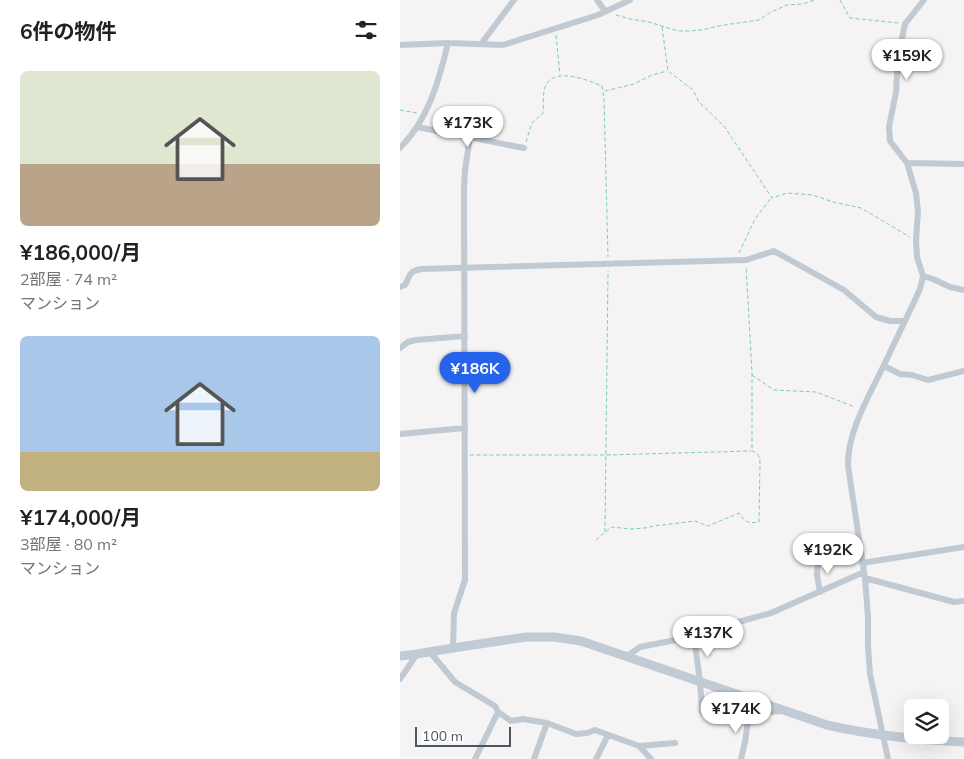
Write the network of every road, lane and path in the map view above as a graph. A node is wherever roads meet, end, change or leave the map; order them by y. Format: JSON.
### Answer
{"nodes":[{"id":1,"x":514,"y":0,"type":"edge"},
{"id":2,"x":598,"y":0,"type":"edge"},
{"id":3,"x":630,"y":0,"type":"edge"},
{"id":4,"x":815,"y":0,"type":"edge"},
{"id":5,"x":840,"y":0,"type":"edge"},
{"id":6,"x":924,"y":0,"type":"edge"},
{"id":7,"x":605,"y":11,"type":"junction"},
{"id":8,"x":905,"y":24,"type":"junction"},
{"id":9,"x":662,"y":27,"type":"junction"},
{"id":10,"x":555,"y":28,"type":"junction"},
{"id":11,"x":448,"y":43,"type":"junction"},
{"id":12,"x":481,"y":44,"type":"junction"},
{"id":13,"x":400,"y":45,"type":"edge"},
{"id":14,"x":668,"y":71,"type":"junction"},
{"id":15,"x":560,"y":76,"type":"dead end"},
{"id":16,"x":603,"y":92,"type":"dead end"},
{"id":17,"x":400,"y":110,"type":"edge"},
{"id":18,"x":425,"y":114,"type":"junction"},
{"id":19,"x":417,"y":127,"type":"junction"},
{"id":20,"x":470,"y":137,"type":"junction"},
{"id":21,"x":400,"y":148,"type":"edge"},
{"id":22,"x":524,"y":148,"type":"dead end"},
{"id":23,"x":907,"y":163,"type":"junction"},
{"id":24,"x":964,"y":164,"type":"edge"},
{"id":25,"x":772,"y":198,"type":"junction"},
{"id":26,"x":916,"y":240,"type":"junction"},
{"id":27,"x":735,"y":260,"type":"junction"},
{"id":28,"x":746,"y":260,"type":"junction"},
{"id":29,"x":464,"y":268,"type":"junction"},
{"id":30,"x":923,"y":276,"type":"junction"},
{"id":31,"x":400,"y":287,"type":"edge"},
{"id":32,"x":964,"y":290,"type":"edge"},
{"id":33,"x":905,"y":321,"type":"junction"},
{"id":34,"x":465,"y":336,"type":"junction"},
{"id":35,"x":400,"y":348,"type":"edge"},
{"id":36,"x":884,"y":366,"type":"junction"},
{"id":37,"x":964,"y":371,"type":"edge"},
{"id":38,"x":752,"y":375,"type":"junction"},
{"id":39,"x":863,"y":410,"type":"junction"},
{"id":40,"x":465,"y":428,"type":"junction"},
{"id":41,"x":400,"y":434,"type":"edge"},
{"id":42,"x":752,"y":451,"type":"junction"},
{"id":43,"x":465,"y":455,"type":"junction"},
{"id":44,"x":596,"y":540,"type":"dead end"},
{"id":45,"x":964,"y":547,"type":"edge"},
{"id":46,"x":818,"y":559,"type":"dead end"},
{"id":47,"x":862,"y":563,"type":"junction"},
{"id":48,"x":865,"y":575,"type":"junction"},
{"id":49,"x":820,"y":592,"type":"junction"},
{"id":50,"x":964,"y":601,"type":"edge"},
{"id":51,"x":694,"y":636,"type":"junction"},
{"id":52,"x":453,"y":648,"type":"junction"},
{"id":53,"x":430,"y":652,"type":"junction"},
{"id":54,"x":417,"y":654,"type":"junction"},
{"id":55,"x":400,"y":656,"type":"edge"},
{"id":56,"x":626,"y":657,"type":"junction"},
{"id":57,"x":400,"y":680,"type":"edge"},
{"id":58,"x":700,"y":682,"type":"junction"},
{"id":59,"x":783,"y":711,"type":"junction"},
{"id":60,"x":498,"y":712,"type":"junction"},
{"id":61,"x":749,"y":714,"type":"junction"},
{"id":62,"x":547,"y":723,"type":"junction"},
{"id":63,"x":883,"y":734,"type":"junction"},
{"id":64,"x":608,"y":735,"type":"junction"},
{"id":65,"x":964,"y":742,"type":"edge"},
{"id":66,"x":675,"y":743,"type":"dead end"},
{"id":67,"x":639,"y":746,"type":"junction"},
{"id":68,"x":475,"y":759,"type":"edge"},
{"id":69,"x":534,"y":759,"type":"edge"},
{"id":70,"x":596,"y":759,"type":"edge"},
{"id":71,"x":651,"y":759,"type":"edge"},
{"id":72,"x":741,"y":759,"type":"edge"},
{"id":73,"x":888,"y":759,"type":"edge"}],
"edges":[{"from":1,"to":12,"type":"street"},
{"from":2,"to":7,"type":"street"},
{"from":3,"to":7,"type":"street"},
{"from":4,"to":9,"type":"path"},
{"from":5,"to":8,"type":"path"},
{"from":6,"to":8,"type":"street"},
{"from":7,"to":9,"type":"path"},
{"from":7,"to":10,"type":"street"},
{"from":8,"to":23,"type":"street"},
{"from":9,"to":14,"type":"path"},
{"from":10,"to":12,"type":"street"},
{"from":10,"to":15,"type":"path"},
{"from":11,"to":12,"type":"street"},
{"from":11,"to":13,"type":"street"},
{"from":11,"to":18,"type":"street"},
{"from":14,"to":16,"type":"path"},
{"from":14,"to":25,"type":"path"},
{"from":17,"to":18,"type":"path"},
{"from":18,"to":19,"type":"street"},
{"from":19,"to":20,"type":"street"},
{"from":19,"to":21,"type":"street"},
{"from":20,"to":22,"type":"street"},
{"from":20,"to":29,"type":"street"},
{"from":23,"to":24,"type":"street"},
{"from":23,"to":26,"type":"street"},
{"from":25,"to":26,"type":"path"},
{"from":25,"to":27,"type":"path"},
{"from":26,"to":30,"type":"street"},
{"from":27,"to":28,"type":"street"},
{"from":27,"to":29,"type":"street"},
{"from":28,"to":33,"type":"street"},
{"from":28,"to":38,"type":"path"},
{"from":29,"to":31,"type":"street"},
{"from":29,"to":34,"type":"street"},
{"from":30,"to":32,"type":"street"},
{"from":30,"to":33,"type":"street"},
{"from":33,"to":36,"type":"street"},
{"from":34,"to":35,"type":"street"},
{"from":34,"to":40,"type":"street"},
{"from":36,"to":37,"type":"street"},
{"from":36,"to":39,"type":"street"},
{"from":38,"to":39,"type":"path"},
{"from":38,"to":42,"type":"path"},
{"from":39,"to":47,"type":"street"},
{"from":40,"to":41,"type":"street"},
{"from":40,"to":43,"type":"street"},
{"from":42,"to":43,"type":"path"},
{"from":42,"to":44,"type":"path"},
{"from":43,"to":52,"type":"street"},
{"from":45,"to":47,"type":"street"},
{"from":46,"to":49,"type":"street"},
{"from":47,"to":48,"type":"street"},
{"from":48,"to":49,"type":"street"},
{"from":48,"to":50,"type":"street"},
{"from":48,"to":63,"type":"street"},
{"from":49,"to":51,"type":"street"},
{"from":51,"to":56,"type":"street"},
{"from":51,"to":58,"type":"street"},
{"from":52,"to":53,"type":"street"},
{"from":52,"to":56,"type":"street"},
{"from":53,"to":54,"type":"street"},
{"from":53,"to":60,"type":"street"},
{"from":54,"to":55,"type":"street"},
{"from":54,"to":57,"type":"street"},
{"from":56,"to":58,"type":"street"},
{"from":58,"to":59,"type":"street"},
{"from":58,"to":61,"type":"street"},
{"from":59,"to":61,"type":"street"},
{"from":59,"to":63,"type":"street"},
{"from":60,"to":62,"type":"street"},
{"from":60,"to":68,"type":"street"},
{"from":61,"to":72,"type":"street"},
{"from":62,"to":64,"type":"street"},
{"from":62,"to":69,"type":"street"},
{"from":63,"to":65,"type":"street"},
{"from":63,"to":73,"type":"street"},
{"from":64,"to":67,"type":"street"},
{"from":64,"to":70,"type":"street"},
{"from":66,"to":67,"type":"street"},
{"from":67,"to":71,"type":"street"}]}
